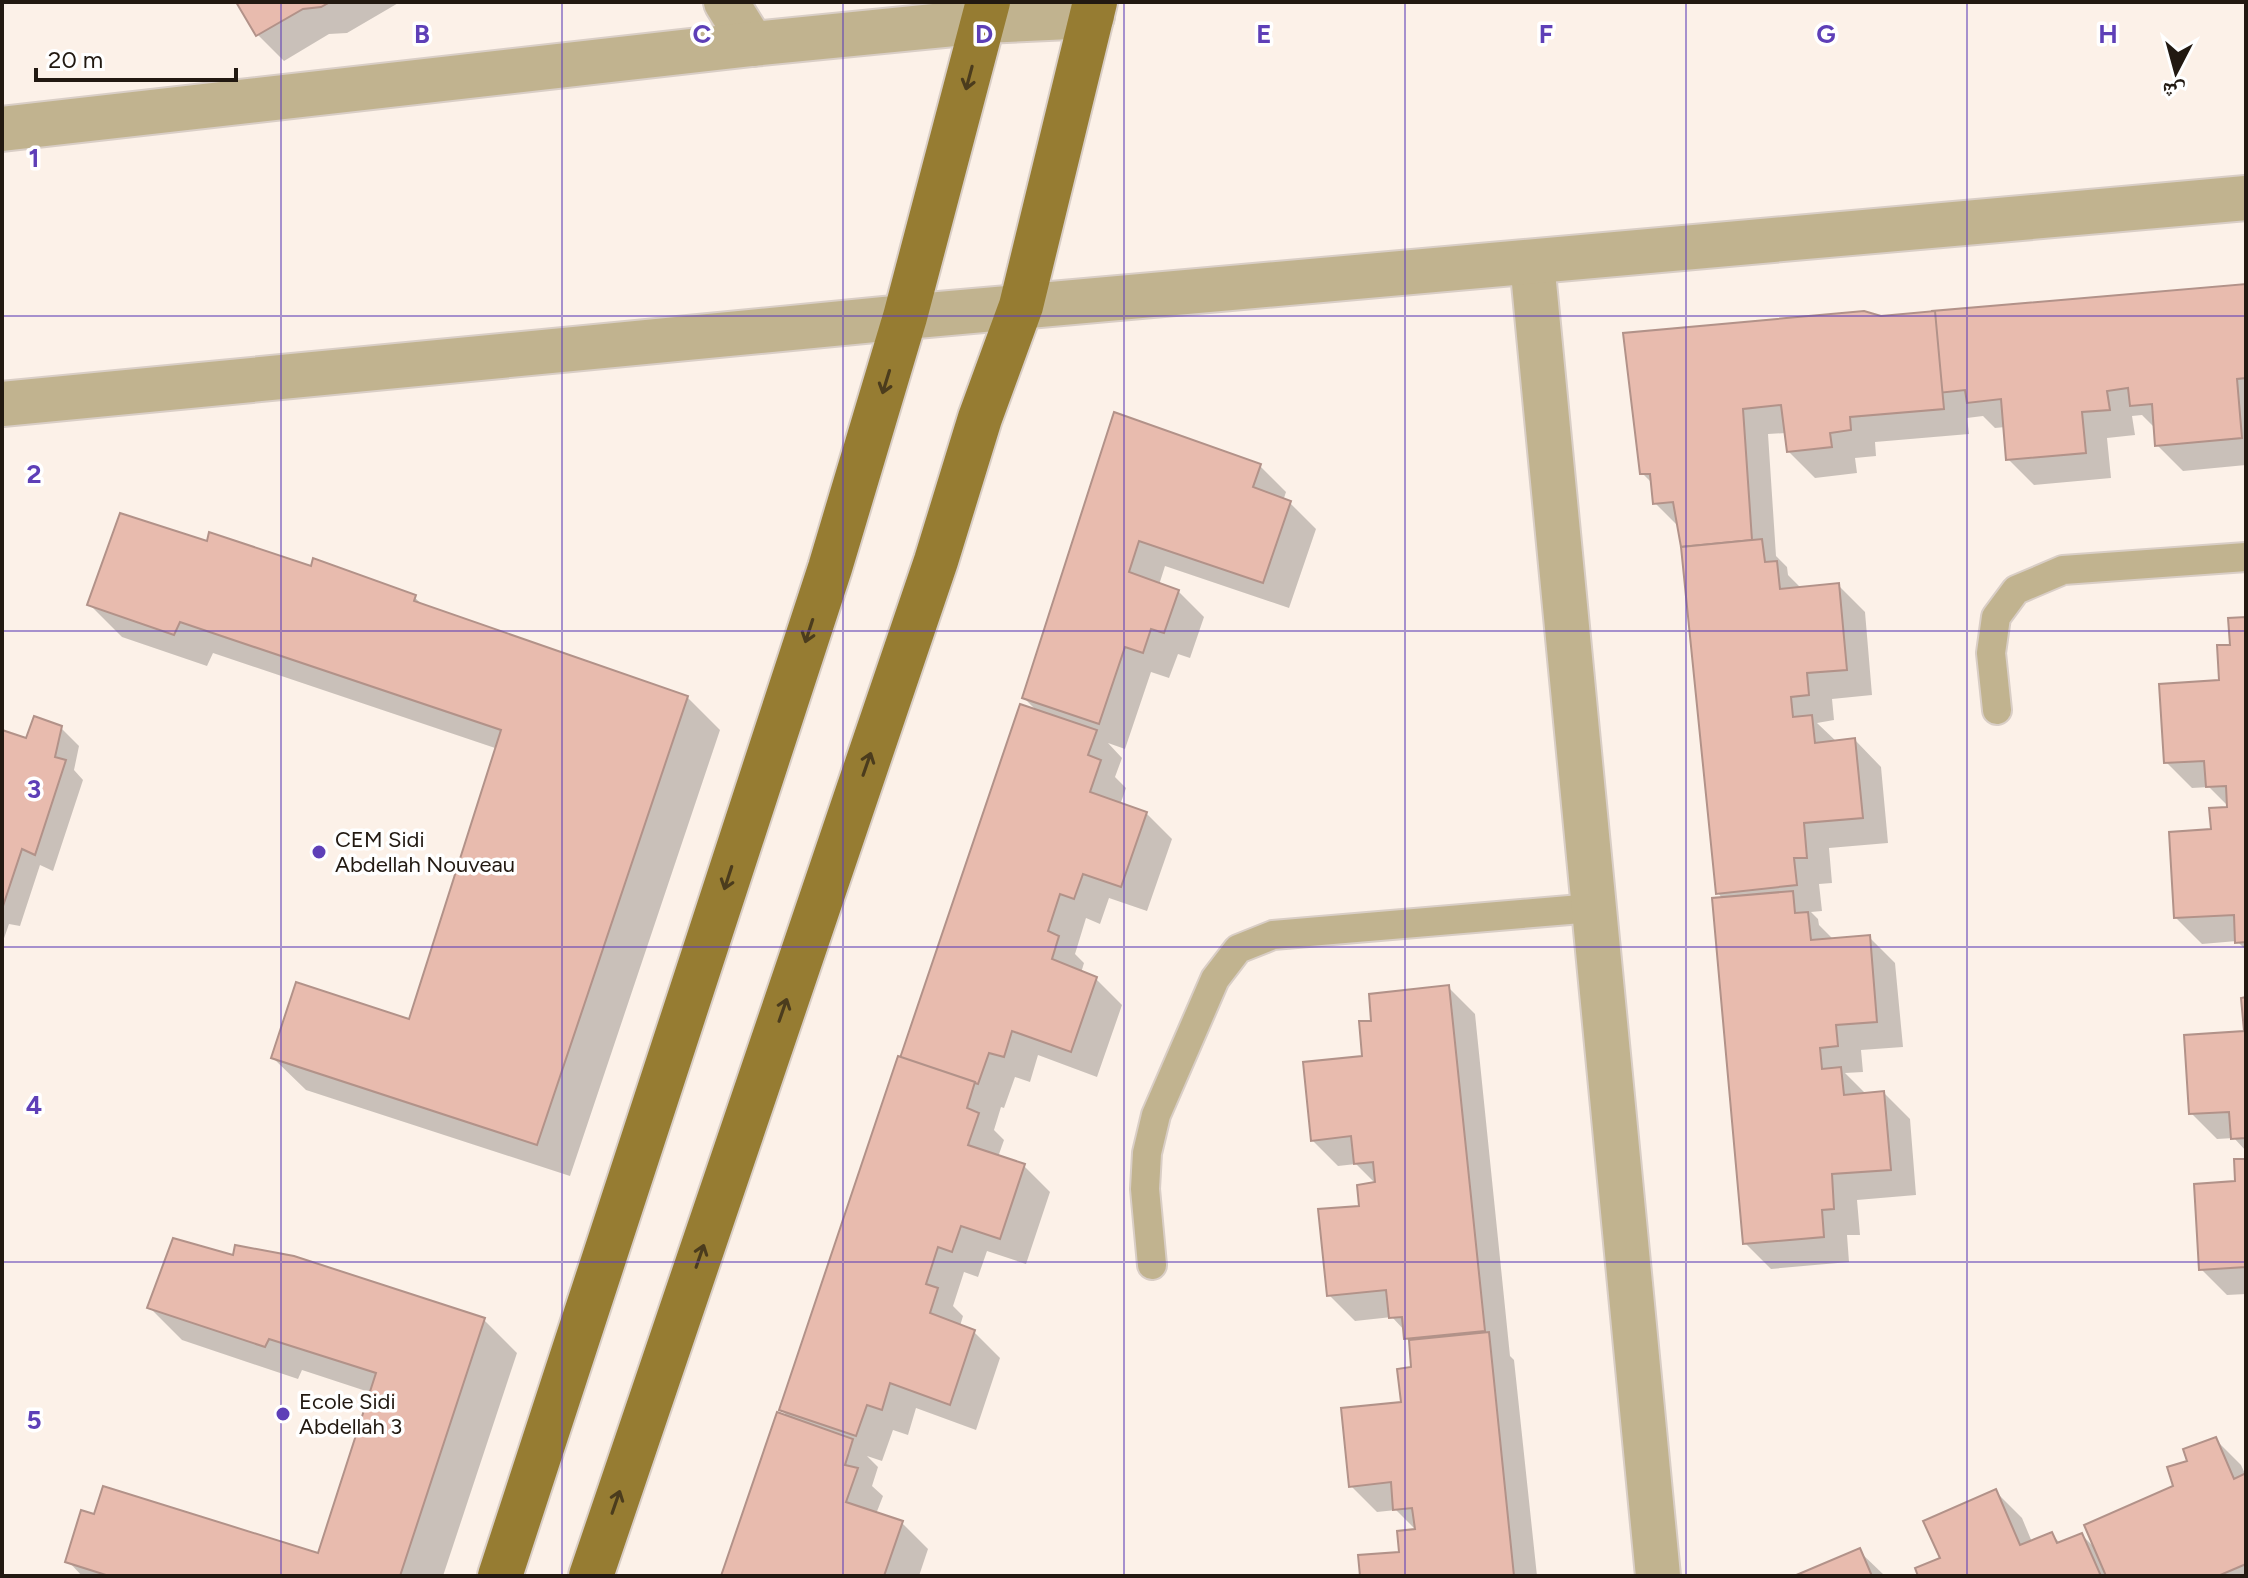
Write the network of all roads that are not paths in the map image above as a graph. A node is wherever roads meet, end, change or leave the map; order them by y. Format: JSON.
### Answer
{"nodes":[{"id":1,"x":726,"y":2,"type":"edge"},
{"id":2,"x":1094,"y":9,"type":"edge"},
{"id":3,"x":986,"y":11,"type":"edge"},
{"id":4,"x":752,"y":44,"type":"junction"},
{"id":5,"x":2,"y":129,"type":"edge"},
{"id":6,"x":2246,"y":198,"type":"edge"},
{"id":7,"x":1532,"y":262,"type":"junction"},
{"id":8,"x":1021,"y":306,"type":"junction"},
{"id":9,"x":905,"y":317,"type":"junction"},
{"id":10,"x":2,"y":404,"type":"edge"},
{"id":11,"x":2246,"y":557,"type":"edge"},
{"id":12,"x":1997,"y":710,"type":"dead end"},
{"id":13,"x":1593,"y":908,"type":"junction"},
{"id":14,"x":1152,"y":1265,"type":"dead end"},
{"id":15,"x":500,"y":1576,"type":"edge"},
{"id":16,"x":591,"y":1576,"type":"edge"},
{"id":17,"x":1658,"y":1576,"type":"edge"}],
"edges":[{"from":1,"to":4,"type":"street"},
{"from":2,"to":3,"type":"street"},
{"from":2,"to":8,"type":"main road"},
{"from":3,"to":4,"type":"street"},
{"from":3,"to":9,"type":"main road","one_way":true},
{"from":4,"to":5,"type":"street"},
{"from":6,"to":7,"type":"street"},
{"from":7,"to":8,"type":"street"},
{"from":7,"to":13,"type":"street"},
{"from":8,"to":9,"type":"street"},
{"from":16,"to":8,"type":"main road","one_way":true},
{"from":9,"to":10,"type":"street"},
{"from":9,"to":15,"type":"main road","one_way":true},
{"from":11,"to":12,"type":"lane"},
{"from":13,"to":14,"type":"lane"},
{"from":13,"to":17,"type":"street"}]}
